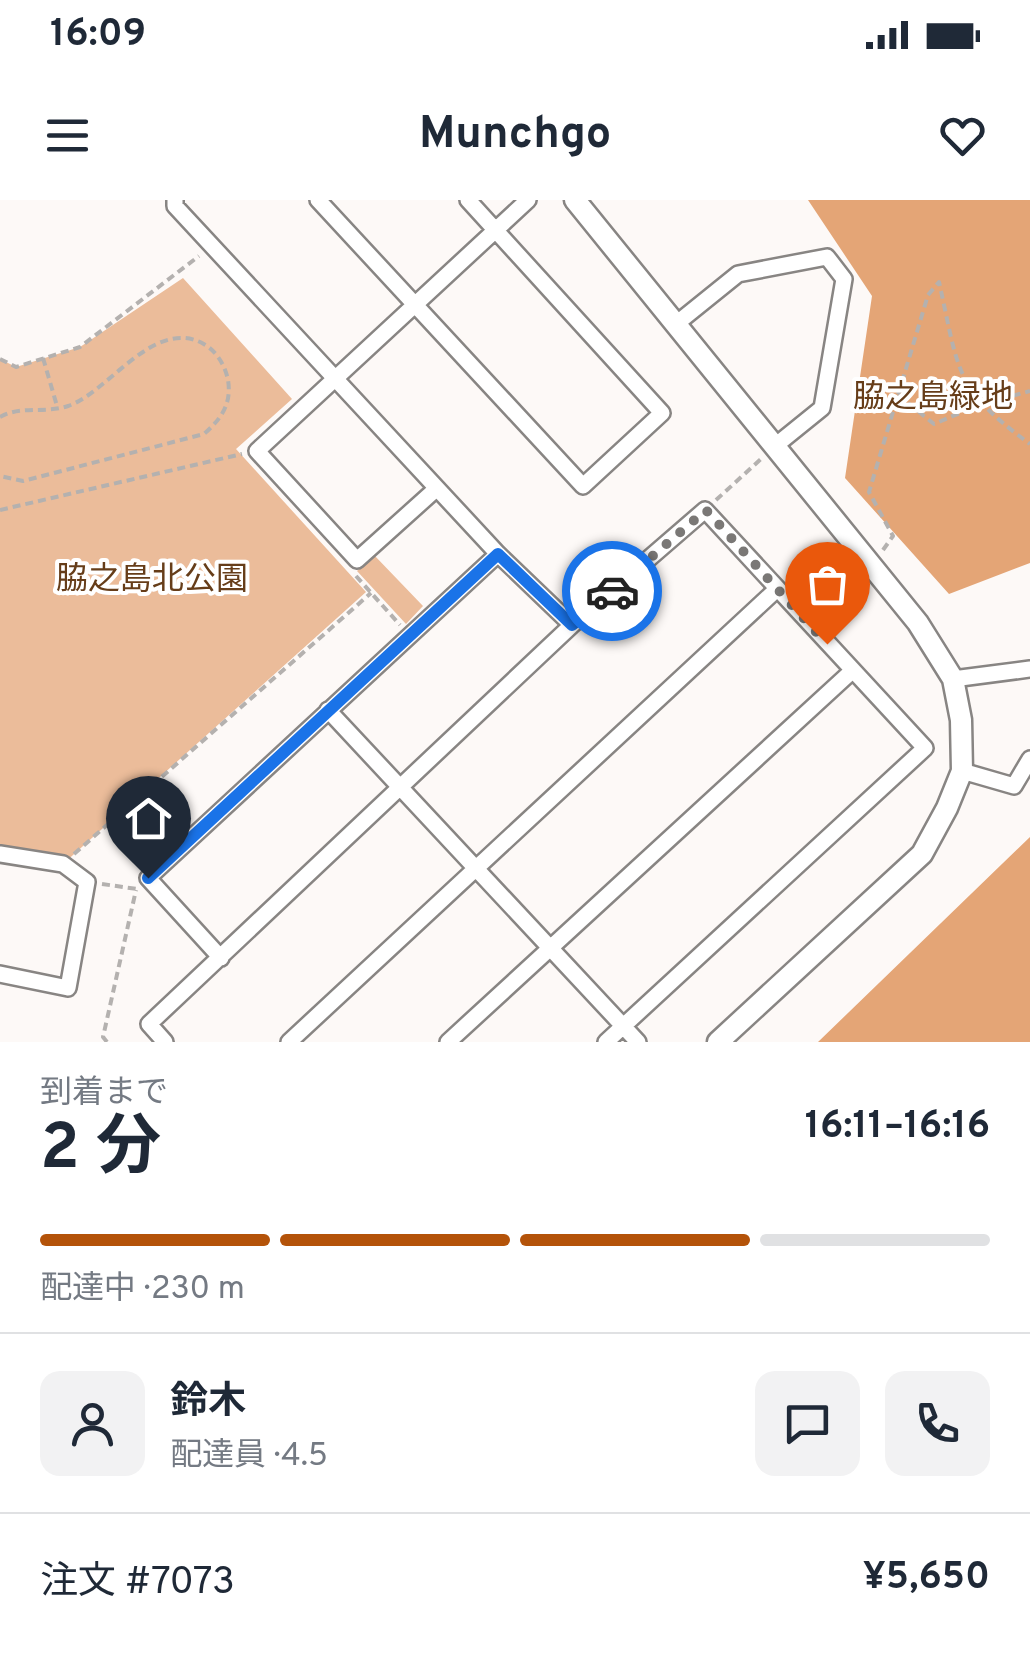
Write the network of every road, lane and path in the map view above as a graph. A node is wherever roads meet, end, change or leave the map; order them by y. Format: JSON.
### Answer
{"nodes":[{"id":1,"x":176,"y":200,"type":"edge"},
{"id":2,"x":318,"y":200,"type":"edge"},
{"id":3,"x":468,"y":200,"type":"edge"},
{"id":4,"x":528,"y":200,"type":"edge"},
{"id":5,"x":575,"y":200,"type":"edge"},
{"id":6,"x":496,"y":230,"type":"junction"},
{"id":7,"x":212,"y":246,"type":"junction"},
{"id":8,"x":414,"y":304,"type":"junction"},
{"id":9,"x":676,"y":324,"type":"junction"},
{"id":10,"x":42,"y":358,"type":"junction"},
{"id":11,"x":0,"y":359,"type":"edge"},
{"id":12,"x":336,"y":377,"type":"junction"},
{"id":13,"x":1030,"y":392,"type":"edge"},
{"id":14,"x":898,"y":395,"type":"junction"},
{"id":15,"x":980,"y":404,"type":"junction"},
{"id":16,"x":0,"y":406,"type":"edge"},
{"id":17,"x":58,"y":408,"type":"junction"},
{"id":18,"x":3,"y":415,"type":"edge"},
{"id":19,"x":1030,"y":444,"type":"edge"},
{"id":20,"x":775,"y":446,"type":"junction"},
{"id":21,"x":257,"y":451,"type":"junction"},
{"id":22,"x":2,"y":479,"type":"edge"},
{"id":23,"x":436,"y":489,"type":"junction"},
{"id":24,"x":0,"y":510,"type":"edge"},
{"id":25,"x":706,"y":510,"type":"junction"},
{"id":26,"x":498,"y":554,"type":"junction"},
{"id":27,"x":357,"y":560,"type":"junction"},
{"id":28,"x":870,"y":565,"type":"junction"},
{"id":29,"x":777,"y":589,"type":"junction"},
{"id":30,"x":371,"y":594,"type":"junction"},
{"id":31,"x":572,"y":625,"type":"junction"},
{"id":32,"x":410,"y":636,"type":"junction"},
{"id":33,"x":1030,"y":669,"type":"edge"},
{"id":34,"x":852,"y":671,"type":"junction"},
{"id":35,"x":953,"y":679,"type":"junction"},
{"id":36,"x":328,"y":710,"type":"junction"},
{"id":37,"x":1030,"y":759,"type":"edge"},
{"id":38,"x":962,"y":770,"type":"junction"},
{"id":39,"x":402,"y":789,"type":"junction"},
{"id":40,"x":0,"y":854,"type":"edge"},
{"id":41,"x":63,"y":864,"type":"junction"},
{"id":42,"x":476,"y":870,"type":"junction"},
{"id":43,"x":88,"y":882,"type":"junction"},
{"id":44,"x":142,"y":884,"type":"junction"},
{"id":45,"x":550,"y":945,"type":"junction"},
{"id":46,"x":221,"y":958,"type":"junction"},
{"id":47,"x":0,"y":974,"type":"edge"},
{"id":48,"x":622,"y":1026,"type":"junction"},
{"id":49,"x":108,"y":1042,"type":"edge"},
{"id":50,"x":166,"y":1042,"type":"edge"},
{"id":51,"x":289,"y":1042,"type":"edge"},
{"id":52,"x":448,"y":1042,"type":"edge"},
{"id":53,"x":606,"y":1042,"type":"edge"},
{"id":54,"x":638,"y":1042,"type":"edge"},
{"id":55,"x":718,"y":1042,"type":"edge"}],
"edges":[{"from":1,"to":7,"type":"street"},
{"from":2,"to":8,"type":"street"},
{"from":3,"to":6,"type":"street"},
{"from":4,"to":6,"type":"street"},
{"from":5,"to":9,"type":"street"},
{"from":6,"to":8,"type":"street"},
{"from":6,"to":8,"type":"street"},
{"from":7,"to":10,"type":"path"},
{"from":7,"to":12,"type":"street"},
{"from":8,"to":12,"type":"street"},
{"from":9,"to":20,"type":"street"},
{"from":9,"to":20,"type":"street"},
{"from":10,"to":11,"type":"path"},
{"from":10,"to":17,"type":"path"},
{"from":12,"to":21,"type":"street"},
{"from":12,"to":23,"type":"street"},
{"from":13,"to":15,"type":"path"},
{"from":14,"to":15,"type":"path"},
{"from":14,"to":15,"type":"path"},
{"from":14,"to":28,"type":"path"},
{"from":15,"to":19,"type":"path"},
{"from":16,"to":18,"type":"path"},
{"from":17,"to":18,"type":"path"},
{"from":17,"to":22,"type":"path"},
{"from":20,"to":25,"type":"path"},
{"from":20,"to":28,"type":"street"},
{"from":21,"to":24,"type":"path"},
{"from":21,"to":27,"type":"street"},
{"from":23,"to":26,"type":"street"},
{"from":23,"to":27,"type":"street"},
{"from":25,"to":29,"type":"street"},
{"from":25,"to":31,"type":"street"},
{"from":26,"to":31,"type":"street"},
{"from":26,"to":32,"type":"street"},
{"from":27,"to":30,"type":"path"},
{"from":28,"to":35,"type":"street"},
{"from":29,"to":34,"type":"street"},
{"from":29,"to":42,"type":"street"},
{"from":30,"to":32,"type":"path"},
{"from":30,"to":41,"type":"path"},
{"from":31,"to":39,"type":"street"},
{"from":32,"to":36,"type":"street"},
{"from":33,"to":35,"type":"street"},
{"from":34,"to":45,"type":"street"},
{"from":34,"to":48,"type":"street"},
{"from":35,"to":38,"type":"street"},
{"from":36,"to":39,"type":"street"},
{"from":36,"to":44,"type":"street"},
{"from":37,"to":38,"type":"street"},
{"from":38,"to":55,"type":"street"},
{"from":39,"to":42,"type":"street"},
{"from":39,"to":46,"type":"street"},
{"from":40,"to":41,"type":"street"},
{"from":41,"to":43,"type":"street"},
{"from":42,"to":45,"type":"street"},
{"from":42,"to":51,"type":"street"},
{"from":43,"to":44,"type":"path"},
{"from":43,"to":47,"type":"street"},
{"from":44,"to":46,"type":"street"},
{"from":44,"to":49,"type":"path"},
{"from":45,"to":48,"type":"street"},
{"from":45,"to":52,"type":"street"},
{"from":46,"to":50,"type":"street"},
{"from":48,"to":53,"type":"street"},
{"from":48,"to":54,"type":"street"}]}
